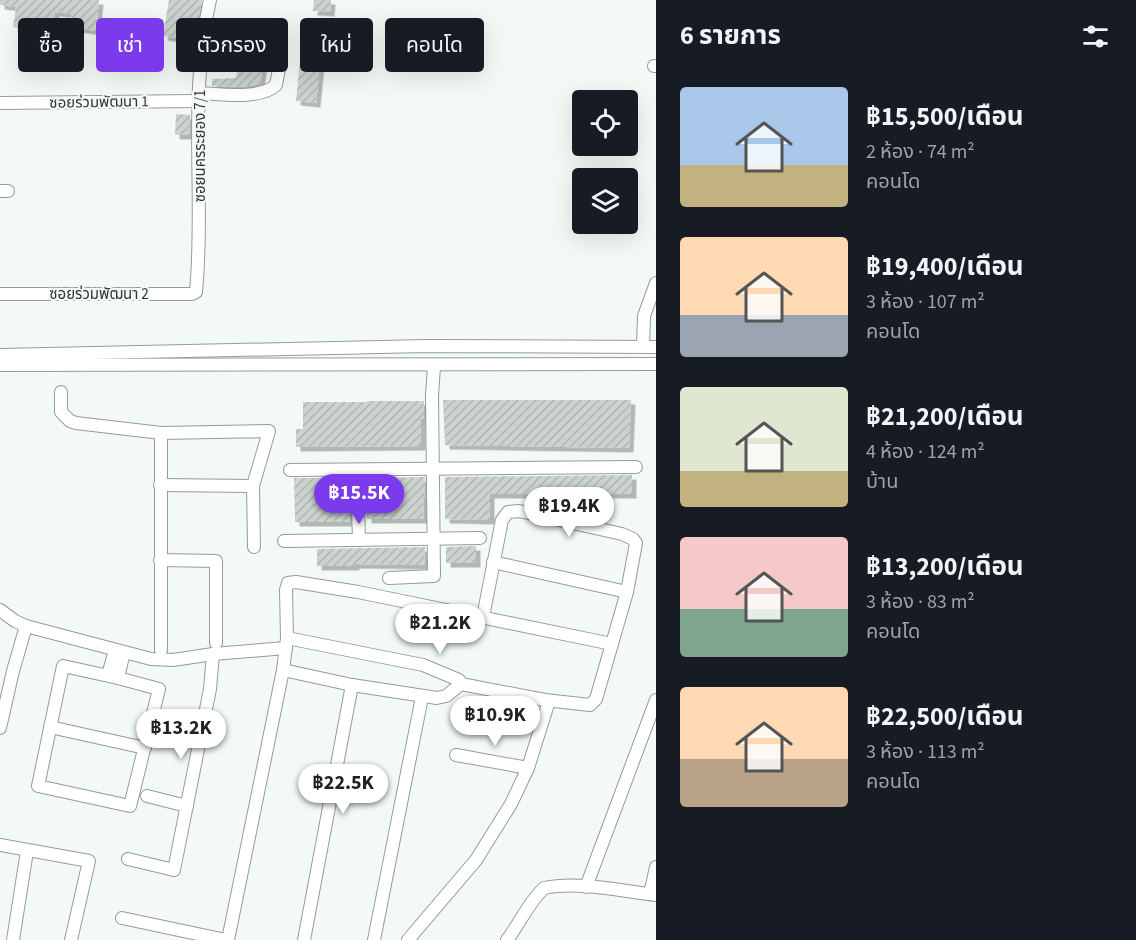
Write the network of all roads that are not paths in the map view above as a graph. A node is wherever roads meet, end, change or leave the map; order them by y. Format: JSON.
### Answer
{"nodes":[{"id":1,"x":210,"y":0,"type":"edge"},
{"id":2,"x":278,"y":72,"type":"edge"},
{"id":3,"x":199,"y":97,"type":"junction"},
{"id":4,"x":0,"y":103,"type":"edge"},
{"id":5,"x":656,"y":283,"type":"edge"},
{"id":6,"x":196,"y":291,"type":"joint"},
{"id":7,"x":0,"y":294,"type":"edge"},
{"id":8,"x":543,"y":346,"type":"junction"},
{"id":9,"x":643,"y":346,"type":"junction"},
{"id":10,"x":656,"y":346,"type":"edge"},
{"id":11,"x":0,"y":355,"type":"edge"},
{"id":12,"x":656,"y":364,"type":"edge"},
{"id":13,"x":0,"y":365,"type":"edge"},
{"id":14,"x":544,"y":365,"type":"junction"},
{"id":15,"x":434,"y":366,"type":"junction"},
{"id":16,"x":65,"y":392,"type":"dead end"},
{"id":17,"x":161,"y":433,"type":"junction"},
{"id":18,"x":636,"y":467,"type":"dead end"},
{"id":19,"x":290,"y":470,"type":"dead end"},
{"id":20,"x":357,"y":470,"type":"junction"},
{"id":21,"x":432,"y":470,"type":"junction"},
{"id":22,"x":160,"y":485,"type":"junction"},
{"id":23,"x":254,"y":486,"type":"junction"},
{"id":24,"x":434,"y":538,"type":"junction"},
{"id":25,"x":480,"y":538,"type":"dead end"},
{"id":26,"x":359,"y":540,"type":"junction"},
{"id":27,"x":284,"y":541,"type":"dead end"},
{"id":28,"x":254,"y":547,"type":"dead end"},
{"id":29,"x":160,"y":560,"type":"junction"},
{"id":30,"x":493,"y":562,"type":"junction"},
{"id":31,"x":389,"y":578,"type":"dead end"},
{"id":32,"x":627,"y":592,"type":"junction"},
{"id":33,"x":0,"y":610,"type":"edge"},
{"id":34,"x":483,"y":617,"type":"junction"},
{"id":35,"x":29,"y":627,"type":"junction"},
{"id":36,"x":612,"y":644,"type":"junction"},
{"id":37,"x":214,"y":649,"type":"junction"},
{"id":38,"x":161,"y":650,"type":"dead end"},
{"id":39,"x":120,"y":651,"type":"junction"},
{"id":40,"x":285,"y":654,"type":"junction"},
{"id":41,"x":113,"y":676,"type":"junction"},
{"id":42,"x":461,"y":684,"type":"junction"},
{"id":43,"x":352,"y":685,"type":"junction"},
{"id":44,"x":422,"y":697,"type":"junction"},
{"id":45,"x":656,"y":700,"type":"edge"},
{"id":46,"x":549,"y":701,"type":"junction"},
{"id":47,"x":50,"y":727,"type":"junction"},
{"id":48,"x":0,"y":728,"type":"edge"},
{"id":49,"x":176,"y":738,"type":"dead end"},
{"id":50,"x":200,"y":743,"type":"junction"},
{"id":51,"x":145,"y":748,"type":"junction"},
{"id":52,"x":456,"y":755,"type":"dead end"},
{"id":53,"x":528,"y":768,"type":"junction"},
{"id":54,"x":147,"y":796,"type":"dead end"},
{"id":55,"x":187,"y":806,"type":"junction"},
{"id":56,"x":0,"y":845,"type":"edge"},
{"id":57,"x":27,"y":851,"type":"junction"},
{"id":58,"x":128,"y":859,"type":"dead end"},
{"id":59,"x":656,"y":867,"type":"edge"},
{"id":60,"x":586,"y":887,"type":"junction"},
{"id":61,"x":653,"y":894,"type":"edge"},
{"id":62,"x":122,"y":918,"type":"dead end"},
{"id":63,"x":517,"y":927,"type":"junction"},
{"id":64,"x":221,"y":939,"type":"edge"},
{"id":65,"x":13,"y":940,"type":"edge"},
{"id":66,"x":71,"y":940,"type":"edge"},
{"id":67,"x":304,"y":940,"type":"edge"},
{"id":68,"x":374,"y":940,"type":"edge"},
{"id":69,"x":408,"y":940,"type":"edge"},
{"id":70,"x":507,"y":940,"type":"edge"},
{"id":71,"x":519,"y":940,"type":"edge"}],
"edges":[{"from":1,"to":3,"type":"street","name":"ซอยนครระยอง 7/1"},
{"from":2,"to":3,"type":"street","name":"ซอยร่วมพัฒนา 1"},
{"from":3,"to":4,"type":"street","name":"ซอยร่วมพัฒนา 1"},
{"from":3,"to":6,"type":"street","name":"ซอยนครระยอง 7/1"},
{"from":5,"to":9,"type":"street"},
{"from":6,"to":7,"type":"street","name":"ซอยร่วมพัฒนา 2"},
{"from":8,"to":9,"type":"street"},
{"from":8,"to":11,"type":"street"},
{"from":8,"to":14,"type":"street"},
{"from":9,"to":10,"type":"street"},
{"from":12,"to":14,"type":"street"},
{"from":13,"to":15,"type":"street"},
{"from":14,"to":15,"type":"street"},
{"from":15,"to":21,"type":"street"},
{"from":16,"to":17,"type":"street"},
{"from":17,"to":22,"type":"street"},
{"from":17,"to":23,"type":"street"},
{"from":18,"to":21,"type":"street"},
{"from":19,"to":20,"type":"street"},
{"from":20,"to":21,"type":"street"},
{"from":20,"to":26,"type":"street"},
{"from":21,"to":24,"type":"street"},
{"from":22,"to":23,"type":"street"},
{"from":22,"to":29,"type":"street"},
{"from":23,"to":28,"type":"street"},
{"from":24,"to":25,"type":"street"},
{"from":24,"to":26,"type":"street"},
{"from":24,"to":31,"type":"street"},
{"from":26,"to":27,"type":"street"},
{"from":29,"to":37,"type":"street"},
{"from":29,"to":38,"type":"street"},
{"from":30,"to":32,"type":"street"},
{"from":30,"to":32,"type":"street"},
{"from":30,"to":34,"type":"street"},
{"from":32,"to":36,"type":"street"},
{"from":33,"to":35,"type":"street"},
{"from":34,"to":36,"type":"street"},
{"from":34,"to":40,"type":"street"},
{"from":35,"to":39,"type":"street"},
{"from":35,"to":48,"type":"street"},
{"from":36,"to":46,"type":"street"},
{"from":37,"to":39,"type":"street"},
{"from":37,"to":40,"type":"street"},
{"from":37,"to":50,"type":"street"},
{"from":39,"to":41,"type":"street"},
{"from":40,"to":42,"type":"street"},
{"from":40,"to":43,"type":"street"},
{"from":40,"to":64,"type":"street"},
{"from":41,"to":47,"type":"street"},
{"from":41,"to":51,"type":"street"},
{"from":42,"to":44,"type":"street"},
{"from":42,"to":46,"type":"street"},
{"from":43,"to":44,"type":"street"},
{"from":43,"to":67,"type":"street"},
{"from":44,"to":68,"type":"street"},
{"from":45,"to":60,"type":"street"},
{"from":46,"to":53,"type":"street"},
{"from":47,"to":51,"type":"street"},
{"from":47,"to":51,"type":"street"},
{"from":49,"to":50,"type":"street"},
{"from":50,"to":55,"type":"street"},
{"from":52,"to":53,"type":"street"},
{"from":53,"to":69,"type":"street"},
{"from":54,"to":55,"type":"street"},
{"from":55,"to":58,"type":"street"},
{"from":56,"to":57,"type":"street"},
{"from":57,"to":65,"type":"street"},
{"from":57,"to":66,"type":"street"},
{"from":59,"to":61,"type":"street"},
{"from":60,"to":61,"type":"street"},
{"from":60,"to":63,"type":"street"},
{"from":62,"to":64,"type":"street"},
{"from":63,"to":70,"type":"street"},
{"from":63,"to":71,"type":"street"}]}
